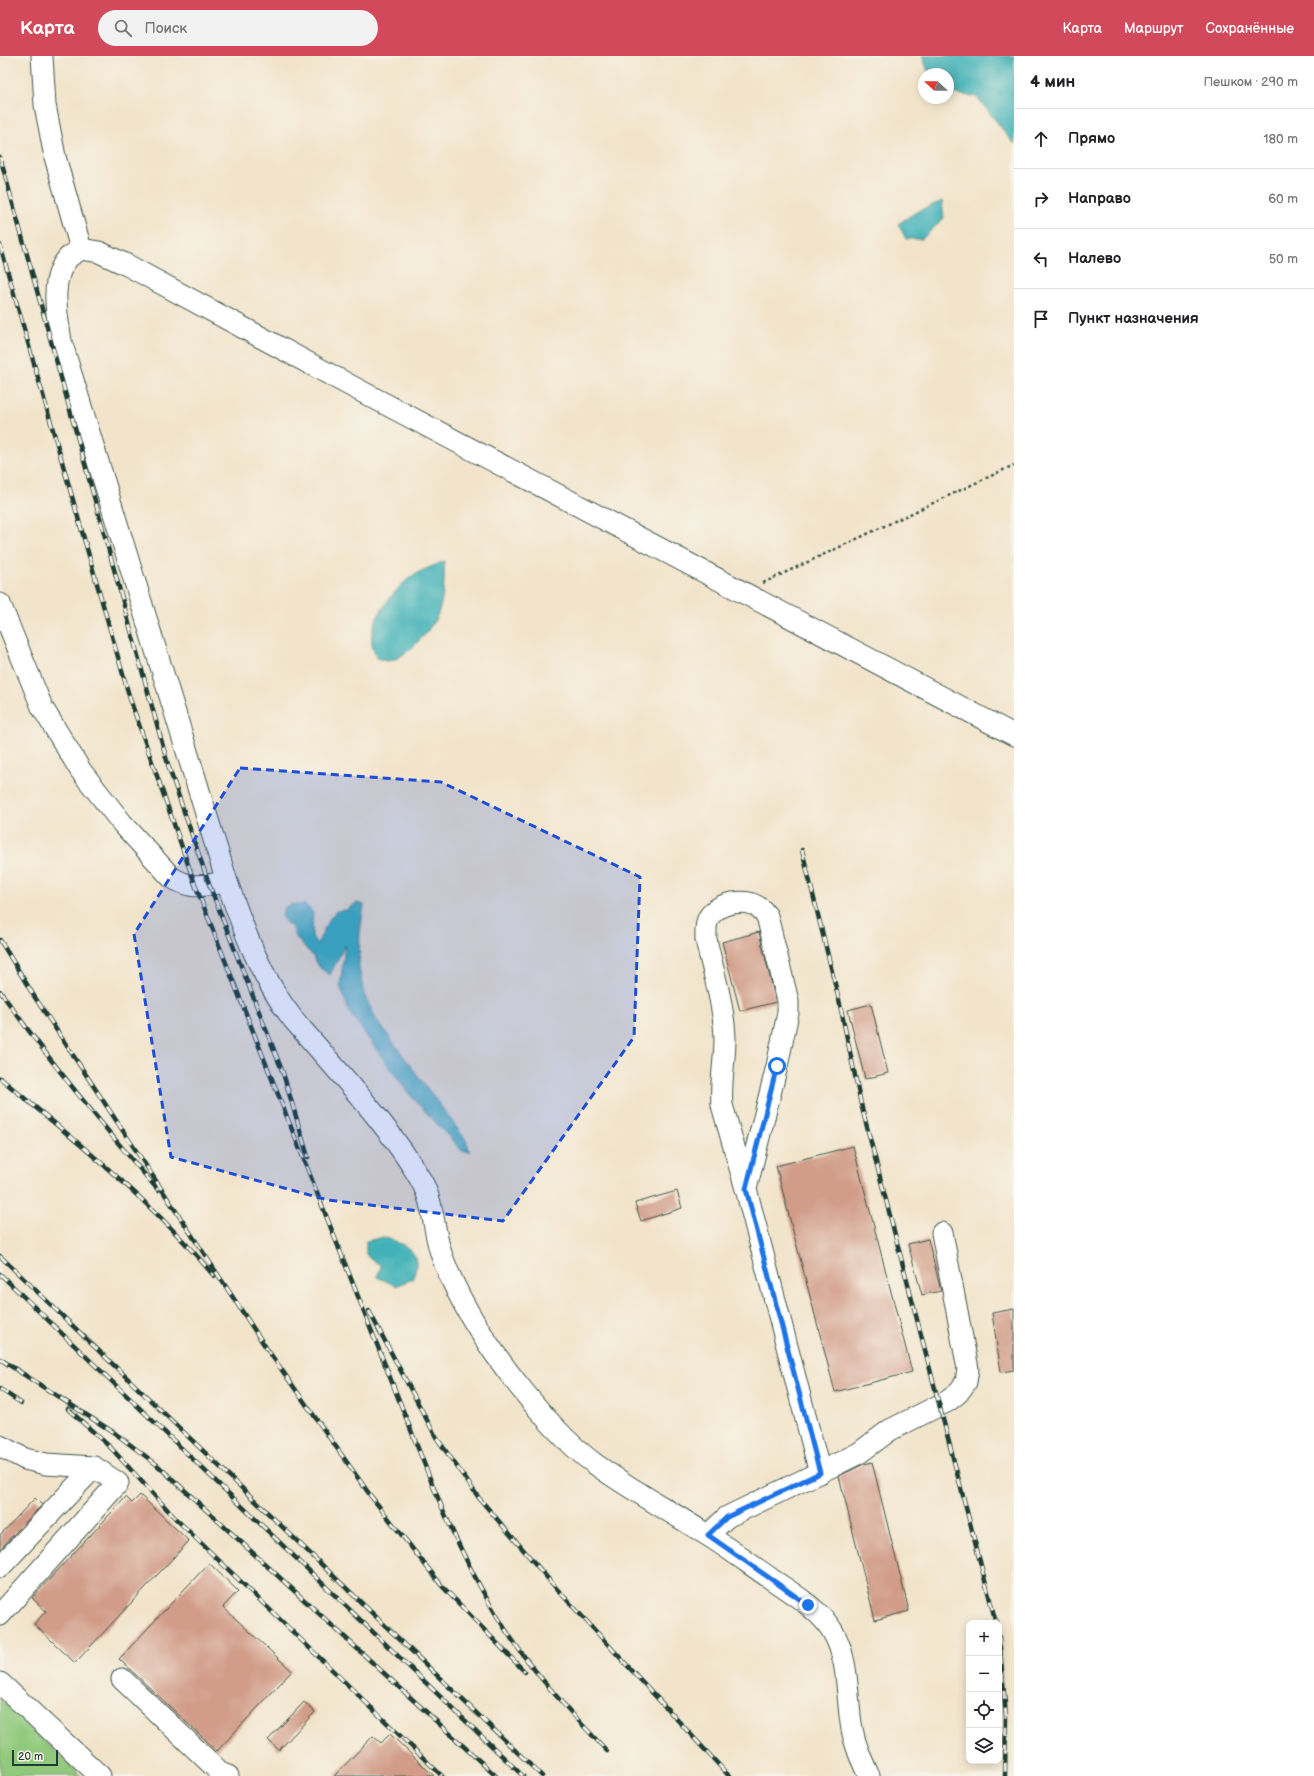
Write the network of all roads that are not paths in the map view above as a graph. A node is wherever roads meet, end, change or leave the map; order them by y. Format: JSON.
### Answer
{"nodes":[{"id":1,"x":42,"y":56,"type":"edge"},
{"id":2,"x":81,"y":250,"type":"junction"},
{"id":3,"x":0,"y":604,"type":"edge"},
{"id":4,"x":1014,"y":735,"type":"edge"},
{"id":5,"x":227,"y":882,"type":"junction"},
{"id":6,"x":746,"y":1189,"type":"junction"},
{"id":7,"x":942,"y":1233,"type":"dead end"},
{"id":8,"x":0,"y":1446,"type":"edge"},
{"id":9,"x":94,"y":1467,"type":"junction"},
{"id":10,"x":820,"y":1473,"type":"junction"},
{"id":11,"x":708,"y":1535,"type":"junction"},
{"id":12,"x":0,"y":1567,"type":"edge"},
{"id":13,"x":0,"y":1615,"type":"edge"},
{"id":14,"x":122,"y":1678,"type":"dead end"},
{"id":15,"x":0,"y":1683,"type":"edge"},
{"id":16,"x":100,"y":1776,"type":"edge"},
{"id":17,"x":228,"y":1776,"type":"edge"},
{"id":18,"x":869,"y":1776,"type":"edge"}],
"edges":[{"from":1,"to":2,"type":"street"},
{"from":2,"to":4,"type":"street"},
{"from":2,"to":5,"type":"street"},
{"from":3,"to":5,"type":"street"},
{"from":5,"to":11,"type":"street"},
{"from":6,"to":6,"type":"street"},
{"from":6,"to":10,"type":"street"},
{"from":7,"to":10,"type":"street"},
{"from":8,"to":9,"type":"street"},
{"from":9,"to":12,"type":"street"},
{"from":9,"to":13,"type":"street"},
{"from":10,"to":11,"type":"street"},
{"from":11,"to":18,"type":"street"},
{"from":14,"to":17,"type":"street"},
{"from":15,"to":16,"type":"street"}]}
